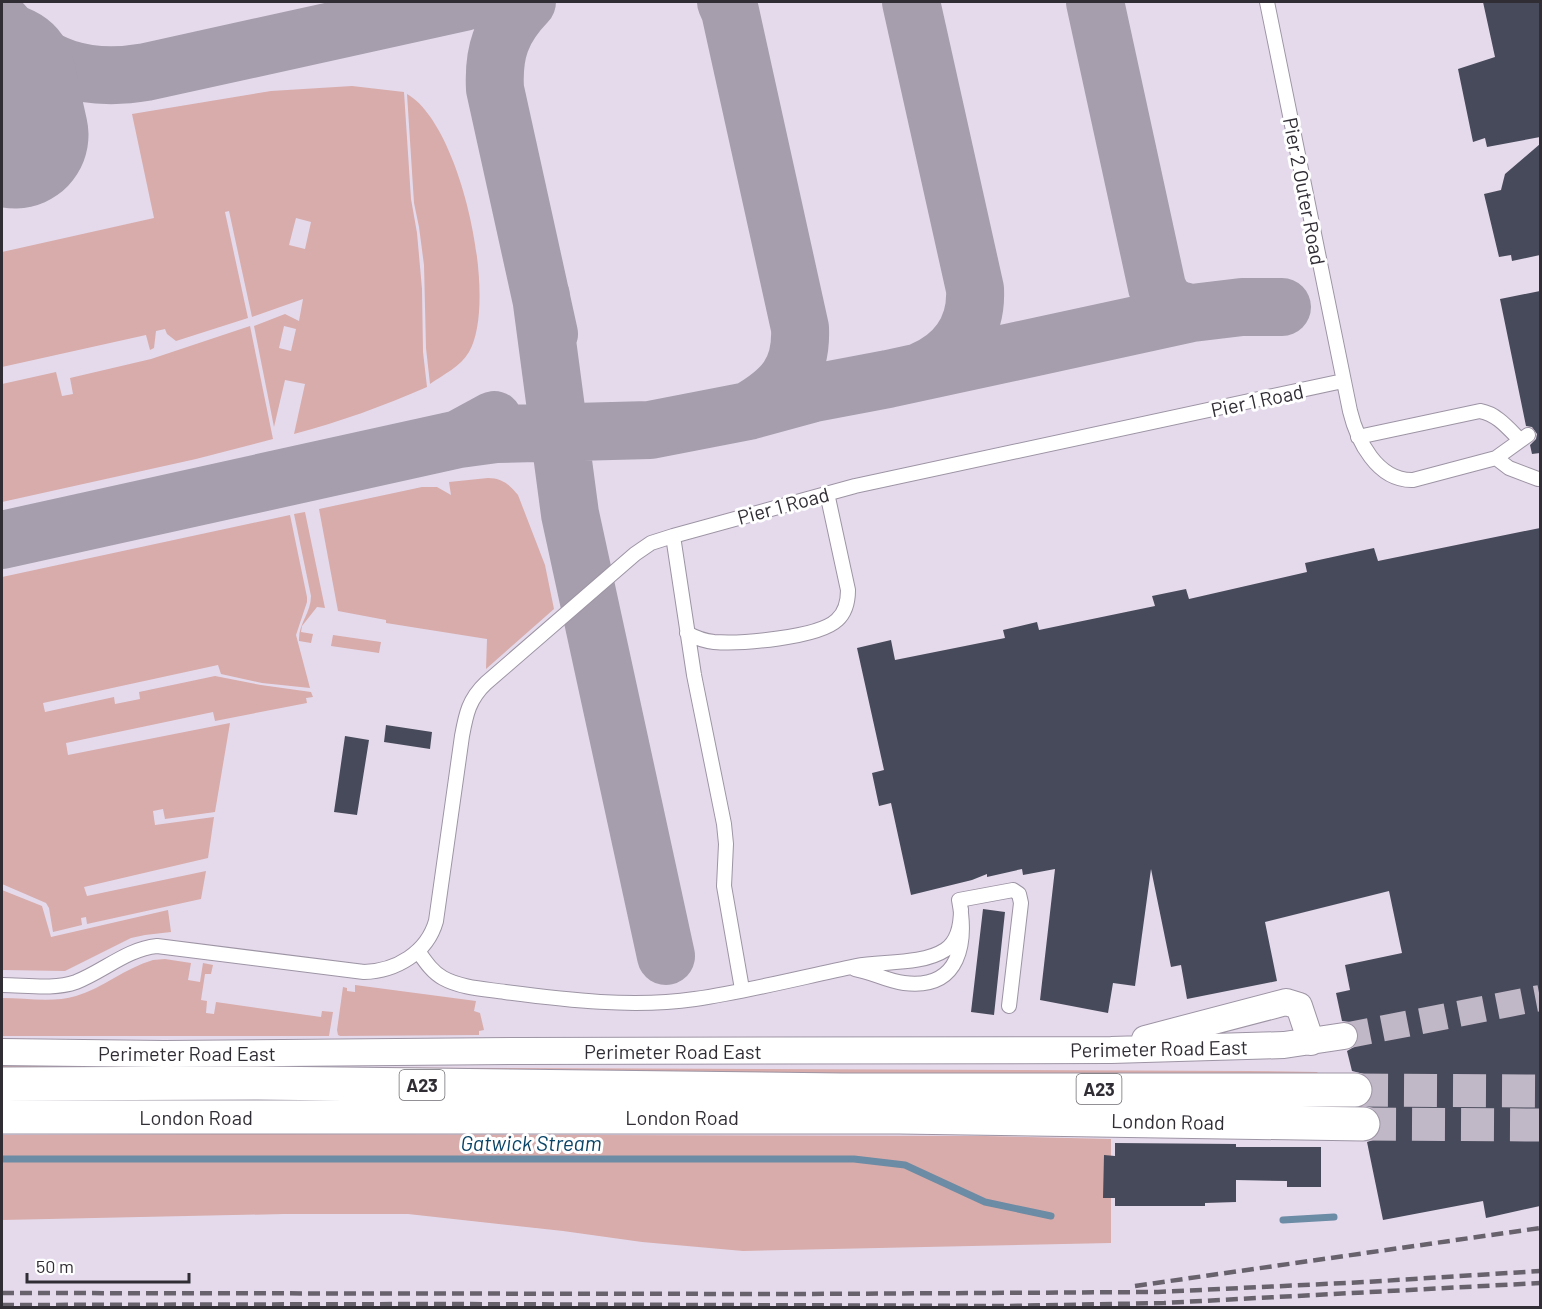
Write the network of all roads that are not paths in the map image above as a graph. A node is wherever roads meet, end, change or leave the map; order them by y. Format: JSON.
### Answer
{"nodes":[{"id":1,"x":1266,"y":2,"type":"edge"},
{"id":2,"x":1344,"y":381,"type":"junction"},
{"id":3,"x":1358,"y":437,"type":"junction"},
{"id":4,"x":1496,"y":458,"type":"junction"},
{"id":5,"x":1538,"y":479,"type":"dead end"},
{"id":6,"x":827,"y":493,"type":"junction"},
{"id":7,"x":673,"y":536,"type":"junction"},
{"id":8,"x":687,"y":633,"type":"junction"},
{"id":9,"x":959,"y":899,"type":"junction"},
{"id":10,"x":418,"y":951,"type":"junction"},
{"id":11,"x":847,"y":968,"type":"junction"},
{"id":12,"x":2,"y":985,"type":"edge"},
{"id":13,"x":742,"y":989,"type":"junction"},
{"id":14,"x":1009,"y":1006,"type":"dead end"},
{"id":15,"x":1344,"y":1036,"type":"tunnel mouth"},
{"id":16,"x":1311,"y":1042,"type":"junction"},
{"id":17,"x":1111,"y":1050,"type":"junction"},
{"id":18,"x":2,"y":1052,"type":"edge"},
{"id":19,"x":2,"y":1084,"type":"edge"},
{"id":20,"x":1355,"y":1090,"type":"tunnel mouth"},
{"id":21,"x":2,"y":1117,"type":"edge"},
{"id":22,"x":1363,"y":1124,"type":"tunnel mouth"}],
"edges":[{"from":1,"to":2,"type":"lane","name":"Pier 2 Outer Road"},
{"from":2,"to":3,"type":"lane","name":"Pier 2 Outer Road"},
{"from":2,"to":6,"type":"lane","name":"Pier 1 Road"},
{"from":3,"to":4,"type":"lane","name":"Pier 2 Outer Road"},
{"from":3,"to":4,"type":"lane"},
{"from":4,"to":5,"type":"lane"},
{"from":6,"to":7,"type":"lane","name":"Pier 1 Road"},
{"from":6,"to":8,"type":"lane"},
{"from":7,"to":8,"type":"lane"},
{"from":7,"to":10,"type":"lane","name":"Pier 1 Road"},
{"from":8,"to":13,"type":"lane"},
{"from":9,"to":11,"type":"lane"},
{"from":9,"to":11,"type":"lane"},
{"from":9,"to":14,"type":"lane"},
{"from":10,"to":12,"type":"lane"},
{"from":10,"to":13,"type":"lane"},
{"from":11,"to":13,"type":"lane"},
{"from":15,"to":16,"type":"street","name":"Perimeter Road East"},
{"from":16,"to":17,"type":"street","name":"Perimeter Road East"},
{"from":16,"to":17,"type":"street"},
{"from":17,"to":18,"type":"street","name":"Perimeter Road East"},
{"from":19,"to":20,"type":"main road","name":"London Road","number":"A23"},
{"from":21,"to":22,"type":"main road","name":"London Road","number":"A23"}]}
